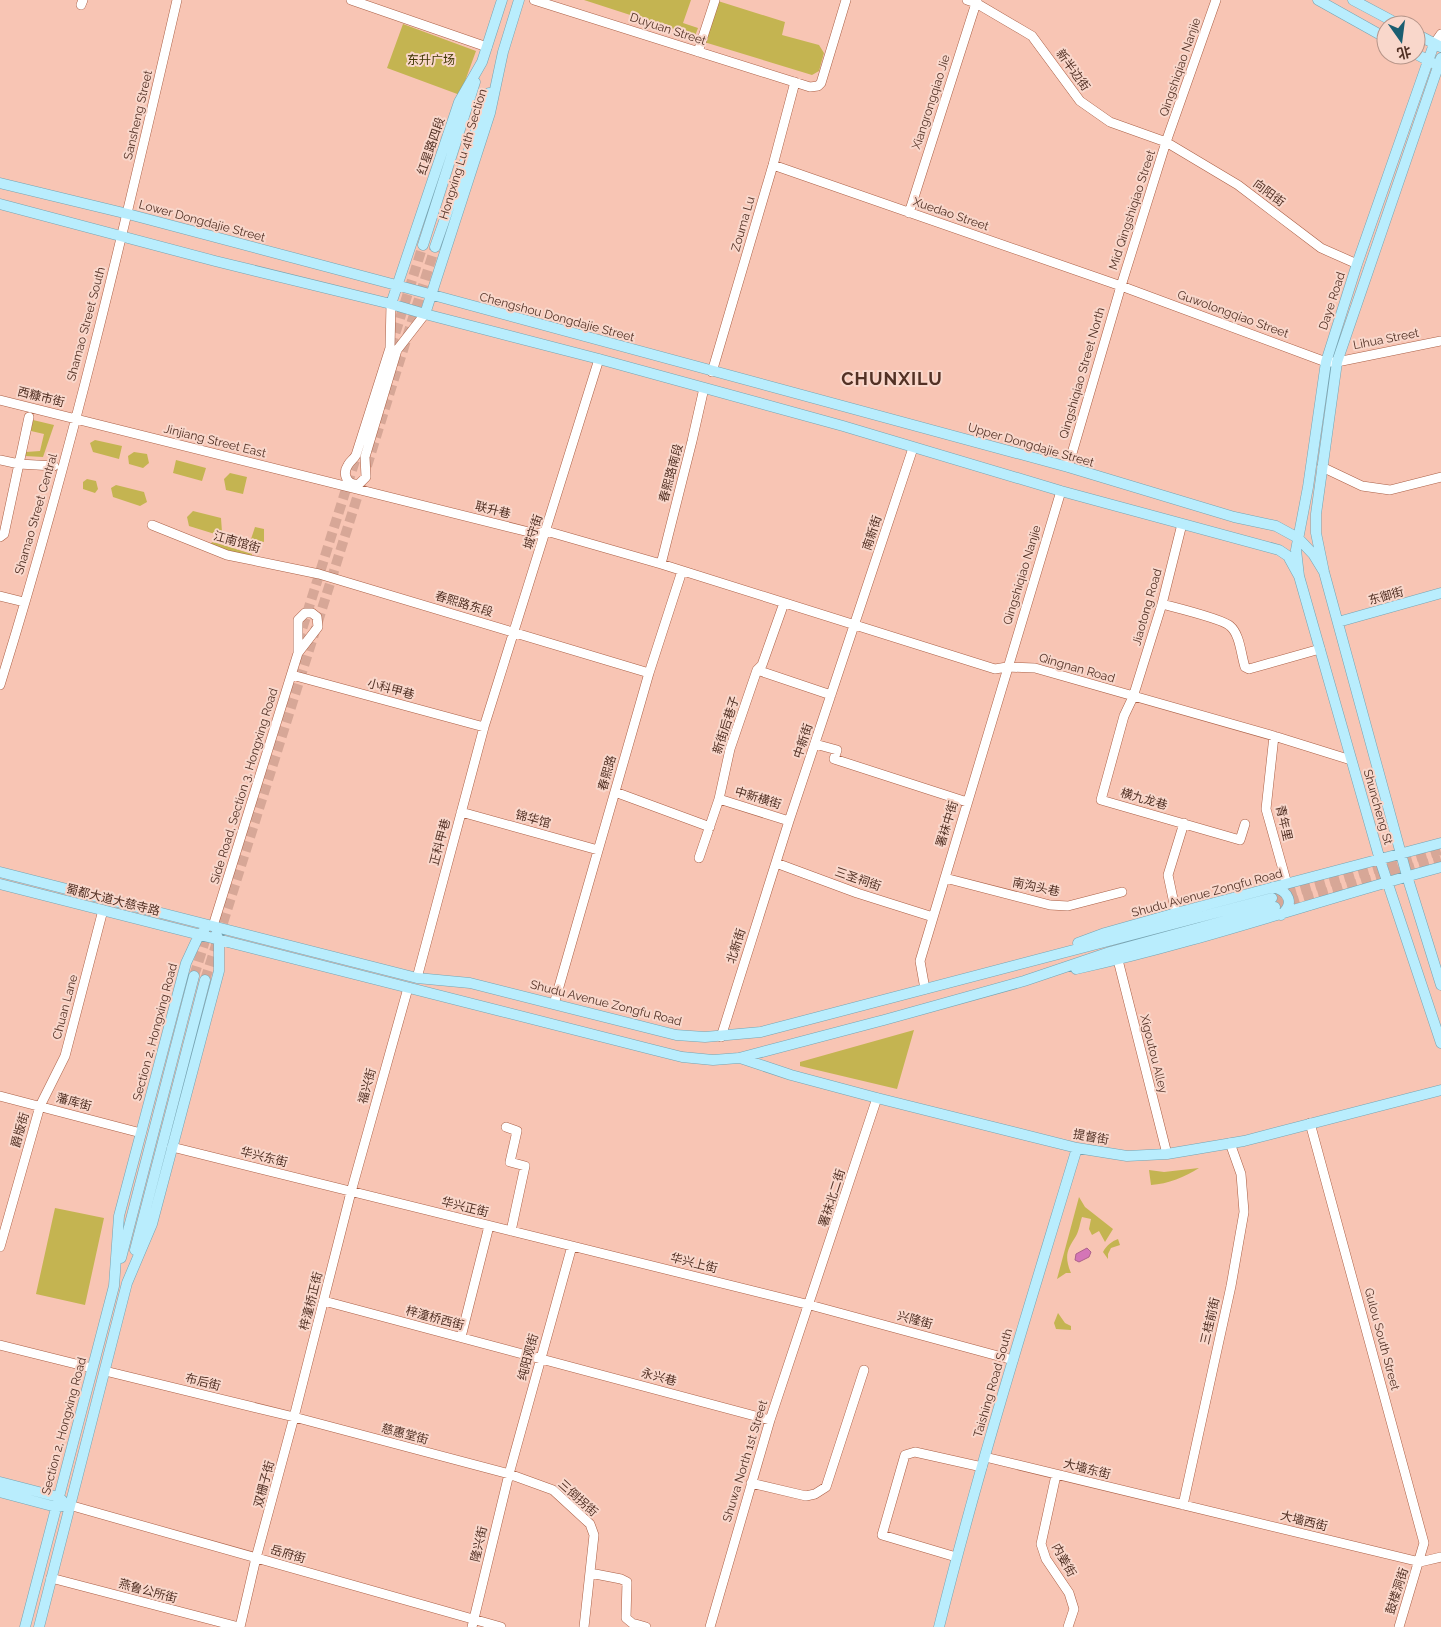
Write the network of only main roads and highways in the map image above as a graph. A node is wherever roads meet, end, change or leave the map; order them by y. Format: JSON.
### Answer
{"nodes":[{"id":1,"x":502,"y":0,"type":"edge"},
{"id":2,"x":520,"y":0,"type":"edge"},
{"id":3,"x":1318,"y":0,"type":"edge"},
{"id":4,"x":1354,"y":0,"type":"edge"},
{"id":5,"x":1382,"y":15,"type":"edge"},
{"id":6,"x":1376,"y":32,"type":"edge"},
{"id":7,"x":1426,"y":39,"type":"edge"},
{"id":8,"x":1438,"y":45,"type":"edge"},
{"id":9,"x":503,"y":52,"type":"junction"},
{"id":10,"x":1428,"y":60,"type":"junction"},
{"id":11,"x":482,"y":62,"type":"junction"},
{"id":12,"x":1440,"y":63,"type":"edge"},
{"id":13,"x":0,"y":183,"type":"edge"},
{"id":14,"x":0,"y":204,"type":"edge"},
{"id":15,"x":423,"y":245,"type":"tunnel mouth"},
{"id":16,"x":436,"y":248,"type":"tunnel mouth"},
{"id":17,"x":396,"y":285,"type":"junction"},
{"id":18,"x":432,"y":296,"type":"junction"},
{"id":19,"x":391,"y":304,"type":"junction"},
{"id":20,"x":425,"y":314,"type":"junction"},
{"id":21,"x":1331,"y":362,"type":"junction"},
{"id":22,"x":712,"y":372,"type":"joint"},
{"id":23,"x":1234,"y":517,"type":"junction"},
{"id":24,"x":1229,"y":536,"type":"junction"},
{"id":25,"x":1298,"y":538,"type":"junction"},
{"id":26,"x":1324,"y":572,"type":"junction"},
{"id":27,"x":1299,"y":576,"type":"junction"},
{"id":28,"x":1441,"y":593,"type":"edge"},
{"id":29,"x":1338,"y":622,"type":"junction"},
{"id":30,"x":1441,"y":843,"type":"edge"},
{"id":31,"x":1401,"y":854,"type":"junction"},
{"id":32,"x":1380,"y":860,"type":"junction"},
{"id":33,"x":1441,"y":867,"type":"edge"},
{"id":34,"x":0,"y":872,"type":"edge"},
{"id":35,"x":1407,"y":876,"type":"junction"},
{"id":36,"x":1387,"y":882,"type":"junction"},
{"id":37,"x":0,"y":884,"type":"edge"},
{"id":38,"x":1273,"y":887,"type":"junction"},
{"id":39,"x":1276,"y":907,"type":"junction"},
{"id":40,"x":213,"y":926,"type":"junction"},
{"id":41,"x":199,"y":935,"type":"junction"},
{"id":42,"x":219,"y":940,"type":"junction"},
{"id":43,"x":1021,"y":963,"type":"junction"},
{"id":44,"x":194,"y":976,"type":"tunnel mouth"},
{"id":45,"x":205,"y":980,"type":"tunnel mouth"},
{"id":46,"x":1024,"y":981,"type":"junction"},
{"id":47,"x":1441,"y":985,"type":"edge"},
{"id":48,"x":1441,"y":1044,"type":"edge"},
{"id":49,"x":740,"y":1058,"type":"junction"},
{"id":50,"x":1441,"y":1090,"type":"edge"},
{"id":51,"x":1077,"y":1148,"type":"junction"},
{"id":52,"x":127,"y":1283,"type":"junction"},
{"id":53,"x":114,"y":1286,"type":"junction"},
{"id":54,"x":0,"y":1482,"type":"edge"},
{"id":55,"x":0,"y":1492,"type":"edge"},
{"id":56,"x":57,"y":1502,"type":"junction"},
{"id":57,"x":69,"y":1505,"type":"junction"},
{"id":58,"x":25,"y":1627,"type":"edge"},
{"id":59,"x":39,"y":1627,"type":"edge"},
{"id":60,"x":938,"y":1627,"type":"edge"}],
"edges":[{"from":1,"to":11,"type":"main road","name":"红星路四段"},
{"from":2,"to":9,"type":"main road","name":"Hongxing Lu 4th Section"},
{"from":3,"to":6,"type":"main road"},
{"from":4,"to":5,"type":"main road"},
{"from":7,"to":8,"type":"main road"},
{"from":8,"to":10,"type":"main road","name":"Daye Road"},
{"from":9,"to":16,"type":"main road"},
{"from":9,"to":18,"type":"main road","name":"Hongxing Lu 4th Section"},
{"from":10,"to":12,"type":"main road"},
{"from":10,"to":21,"type":"main road","name":"Daye Road"},
{"from":11,"to":15,"type":"main road"},
{"from":11,"to":17,"type":"main road","name":"红星路四段"},
{"from":12,"to":21,"type":"main road","name":"Daye Road"},
{"from":13,"to":17,"type":"main road","name":"Lower Dongdajie Street"},
{"from":14,"to":19,"type":"main road"},
{"from":17,"to":18,"type":"main road","name":"Chengshou Dongdajie Street"},
{"from":17,"to":19,"type":"main road","name":"红星路四段"},
{"from":18,"to":20,"type":"main road","name":"Hongxing Lu 4th Section"},
{"from":18,"to":22,"type":"main road","name":"Chengshou Dongdajie Street"},
{"from":19,"to":20,"type":"main road"},
{"from":20,"to":24,"type":"main road"},
{"from":21,"to":25,"type":"main road","name":"Daye Road"},
{"from":21,"to":26,"type":"main road","name":"Daye Road"},
{"from":22,"to":23,"type":"main road","name":"Upper Dongdajie Street"},
{"from":23,"to":24,"type":"main road"},
{"from":23,"to":25,"type":"main road","name":"Upper Dongdajie Street"},
{"from":24,"to":27,"type":"main road"},
{"from":25,"to":26,"type":"main road","name":"Upper Dongdajie Street"},
{"from":25,"to":27,"type":"main road","name":"Daye Road"},
{"from":26,"to":29,"type":"main road","name":"Shuncheng St"},
{"from":27,"to":32,"type":"main road","name":"Shuncheng St"},
{"from":28,"to":29,"type":"main road","name":"东御街"},
{"from":29,"to":31,"type":"main road","name":"Shuncheng St"},
{"from":30,"to":31,"type":"main road","name":"Shudu Avenue Zongfu Road"},
{"from":31,"to":32,"type":"main road","name":"Shudu Avenue Zongfu Road"},
{"from":31,"to":35,"type":"main road","name":"Shuncheng St"},
{"from":32,"to":36,"type":"main road","name":"Shuncheng St"},
{"from":32,"to":38,"type":"main road","name":"Shudu Avenue Zongfu Road"},
{"from":33,"to":35,"type":"main road","name":"Shudu Avenue Zongfu Road"},
{"from":34,"to":40,"type":"main road","name":"蜀都大道大慈寺路"},
{"from":35,"to":36,"type":"main road","name":"Shudu Avenue Zongfu Road"},
{"from":35,"to":47,"type":"main road","name":"Shuncheng St"},
{"from":36,"to":39,"type":"main road","name":"Shudu Avenue Zongfu Road"},
{"from":36,"to":48,"type":"main road","name":"Shuncheng St"},
{"from":37,"to":41,"type":"main road","name":"蜀都大道大慈寺路"},
{"from":38,"to":39,"type":"main road"},
{"from":38,"to":43,"type":"main road","name":"Shudu Avenue Zongfu Road"},
{"from":39,"to":43,"type":"main road","name":"Shudu Avenue Zongfu Road"},
{"from":39,"to":46,"type":"main road","name":"Shudu Avenue Zongfu Road"},
{"from":39,"to":46,"type":"main road","name":"Shudu Avenue Zongfu Road"},
{"from":40,"to":41,"type":"main road"},
{"from":40,"to":42,"type":"main road","name":"Section 2, Hongxing Road"},
{"from":40,"to":43,"type":"main road","name":"Shudu Avenue Zongfu Road"},
{"from":41,"to":42,"type":"main road","name":"蜀都大道大慈寺路"},
{"from":41,"to":53,"type":"main road","name":"Section 2, Hongxing Road"},
{"from":42,"to":49,"type":"main road","name":"Shudu Avenue Zongfu Road"},
{"from":42,"to":52,"type":"main road","name":"Section 2, Hongxing Road"},
{"from":44,"to":53,"type":"main road"},
{"from":45,"to":52,"type":"main road"},
{"from":46,"to":49,"type":"main road","name":"Shudu Avenue Zongfu Road"},
{"from":49,"to":51,"type":"main road","name":"提督街"},
{"from":50,"to":51,"type":"main road","name":"提督街"},
{"from":51,"to":60,"type":"main road","name":"Taishing Road South"},
{"from":52,"to":57,"type":"main road","name":"Section 2, Hongxing Road"},
{"from":53,"to":56,"type":"main road","name":"Section 2, Hongxing Road"},
{"from":54,"to":56,"type":"main road"},
{"from":55,"to":56,"type":"main road"},
{"from":56,"to":57,"type":"main road"},
{"from":56,"to":58,"type":"main road","name":"Section 2, Hongxing Road"},
{"from":57,"to":59,"type":"main road","name":"Section 2, Hongxing Road"}]}
